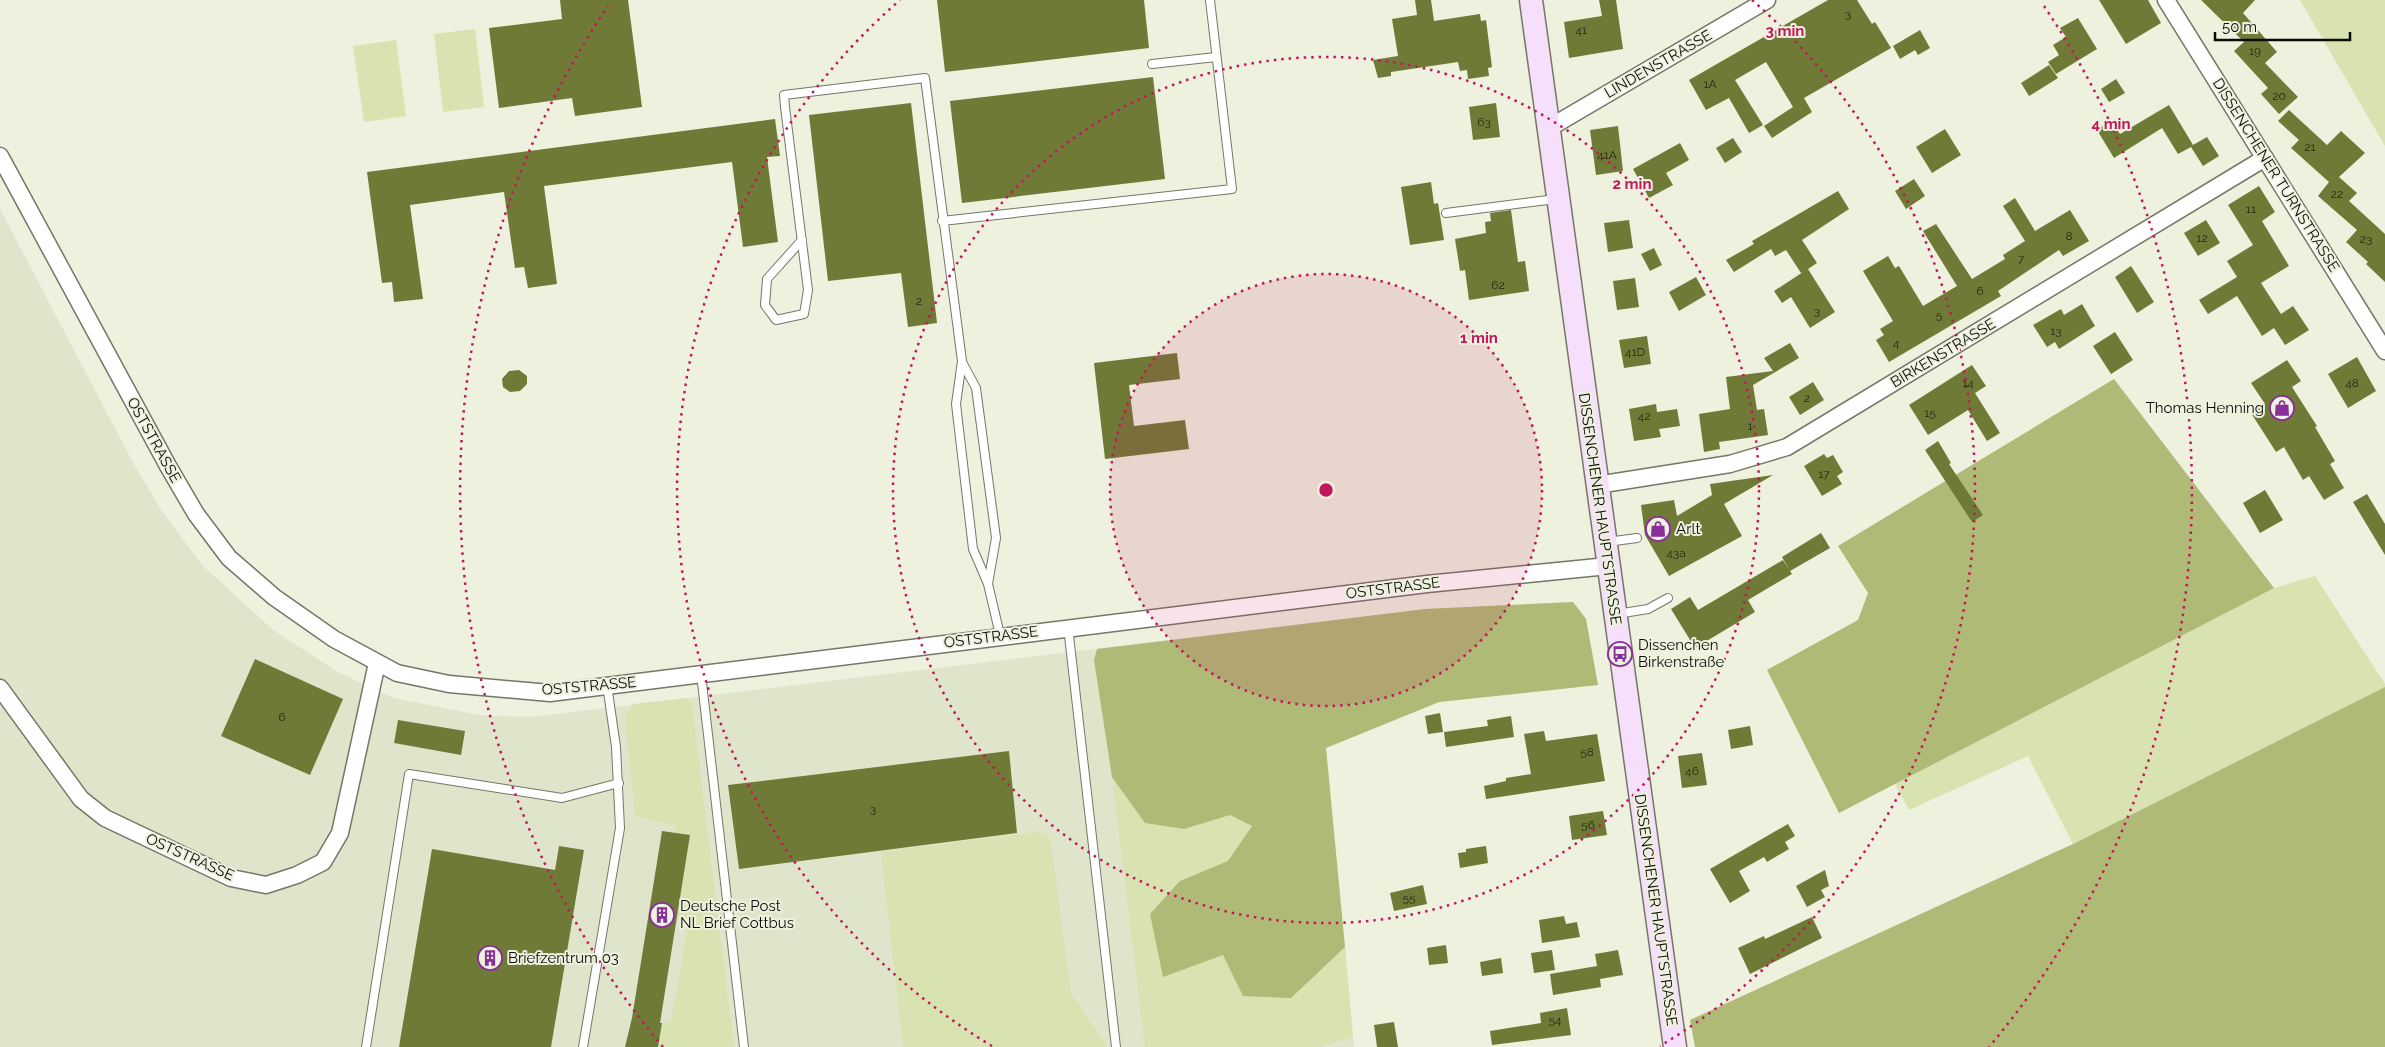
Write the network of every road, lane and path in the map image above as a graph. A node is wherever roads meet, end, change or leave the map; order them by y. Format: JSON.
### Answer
{"nodes":[{"id":1,"x":1210,"y":0,"type":"edge"},
{"id":2,"x":1531,"y":0,"type":"edge"},
{"id":3,"x":1767,"y":0,"type":"edge"},
{"id":4,"x":2166,"y":0,"type":"edge"},
{"id":5,"x":1216,"y":56,"type":"junction"},
{"id":6,"x":1152,"y":64,"type":"dead end"},
{"id":7,"x":1549,"y":128,"type":"junction"},
{"id":8,"x":0,"y":156,"type":"edge"},
{"id":9,"x":2265,"y":158,"type":"junction"},
{"id":10,"x":1558,"y":198,"type":"junction"},
{"id":11,"x":1446,"y":213,"type":"dead end"},
{"id":12,"x":942,"y":221,"type":"junction"},
{"id":13,"x":802,"y":240,"type":"junction"},
{"id":14,"x":2385,"y":351,"type":"edge"},
{"id":15,"x":962,"y":361,"type":"junction"},
{"id":16,"x":1597,"y":485,"type":"junction"},
{"id":17,"x":1637,"y":538,"type":"dead end"},
{"id":18,"x":1605,"y":542,"type":"junction"},
{"id":19,"x":1608,"y":566,"type":"junction"},
{"id":20,"x":988,"y":584,"type":"junction"},
{"id":21,"x":1668,"y":598,"type":"dead end"},
{"id":22,"x":1615,"y":614,"type":"junction"},
{"id":23,"x":1068,"y":627,"type":"junction"},
{"id":24,"x":1000,"y":635,"type":"junction"},
{"id":25,"x":377,"y":662,"type":"junction"},
{"id":26,"x":701,"y":674,"type":"junction"},
{"id":27,"x":607,"y":685,"type":"junction"},
{"id":28,"x":0,"y":688,"type":"edge"},
{"id":29,"x":619,"y":783,"type":"junction"},
{"id":30,"x":366,"y":1047,"type":"edge"},
{"id":31,"x":584,"y":1047,"type":"edge"},
{"id":32,"x":744,"y":1047,"type":"edge"},
{"id":33,"x":1116,"y":1047,"type":"edge"},
{"id":34,"x":1675,"y":1047,"type":"edge"}],
"edges":[{"from":1,"to":5,"type":"lane"},
{"from":2,"to":7,"type":"main road","name":"DISSENCHENER HAUPTSTRASSE"},
{"from":3,"to":7,"type":"street","name":"LINDENSTRASSE"},
{"from":4,"to":9,"type":"street","name":"DISSENCHENER TURNSTRASSE"},
{"from":5,"to":6,"type":"lane"},
{"from":5,"to":12,"type":"lane"},
{"from":7,"to":10,"type":"main road","name":"DISSENCHENER HAUPTSTRASSE"},
{"from":8,"to":25,"type":"street","name":"OSTSTRASSE"},
{"from":9,"to":14,"type":"street","name":"DISSENCHENER TURNSTRASSE"},
{"from":9,"to":16,"type":"street","name":"BIRKENSTRASSE"},
{"from":10,"to":11,"type":"lane"},
{"from":10,"to":16,"type":"main road","name":"DISSENCHENER HAUPTSTRASSE"},
{"from":12,"to":13,"type":"lane"},
{"from":12,"to":15,"type":"lane"},
{"from":13,"to":13,"type":"lane"},
{"from":15,"to":20,"type":"lane"},
{"from":15,"to":20,"type":"lane"},
{"from":16,"to":18,"type":"main road","name":"DISSENCHENER HAUPTSTRASSE"},
{"from":17,"to":18,"type":"lane"},
{"from":18,"to":19,"type":"main road","name":"DISSENCHENER HAUPTSTRASSE"},
{"from":19,"to":22,"type":"main road","name":"DISSENCHENER HAUPTSTRASSE"},
{"from":19,"to":23,"type":"street","name":"OSTSTRASSE"},
{"from":20,"to":24,"type":"lane"},
{"from":21,"to":22,"type":"lane"},
{"from":22,"to":34,"type":"main road","name":"DISSENCHENER HAUPTSTRASSE"},
{"from":23,"to":24,"type":"street","name":"OSTSTRASSE"},
{"from":23,"to":33,"type":"lane"},
{"from":24,"to":26,"type":"street","name":"OSTSTRASSE"},
{"from":25,"to":27,"type":"street","name":"OSTSTRASSE"},
{"from":25,"to":28,"type":"street","name":"OSTSTRASSE"},
{"from":26,"to":27,"type":"street","name":"OSTSTRASSE"},
{"from":26,"to":32,"type":"lane"},
{"from":27,"to":29,"type":"lane"},
{"from":29,"to":30,"type":"lane"},
{"from":29,"to":31,"type":"lane"}]}
